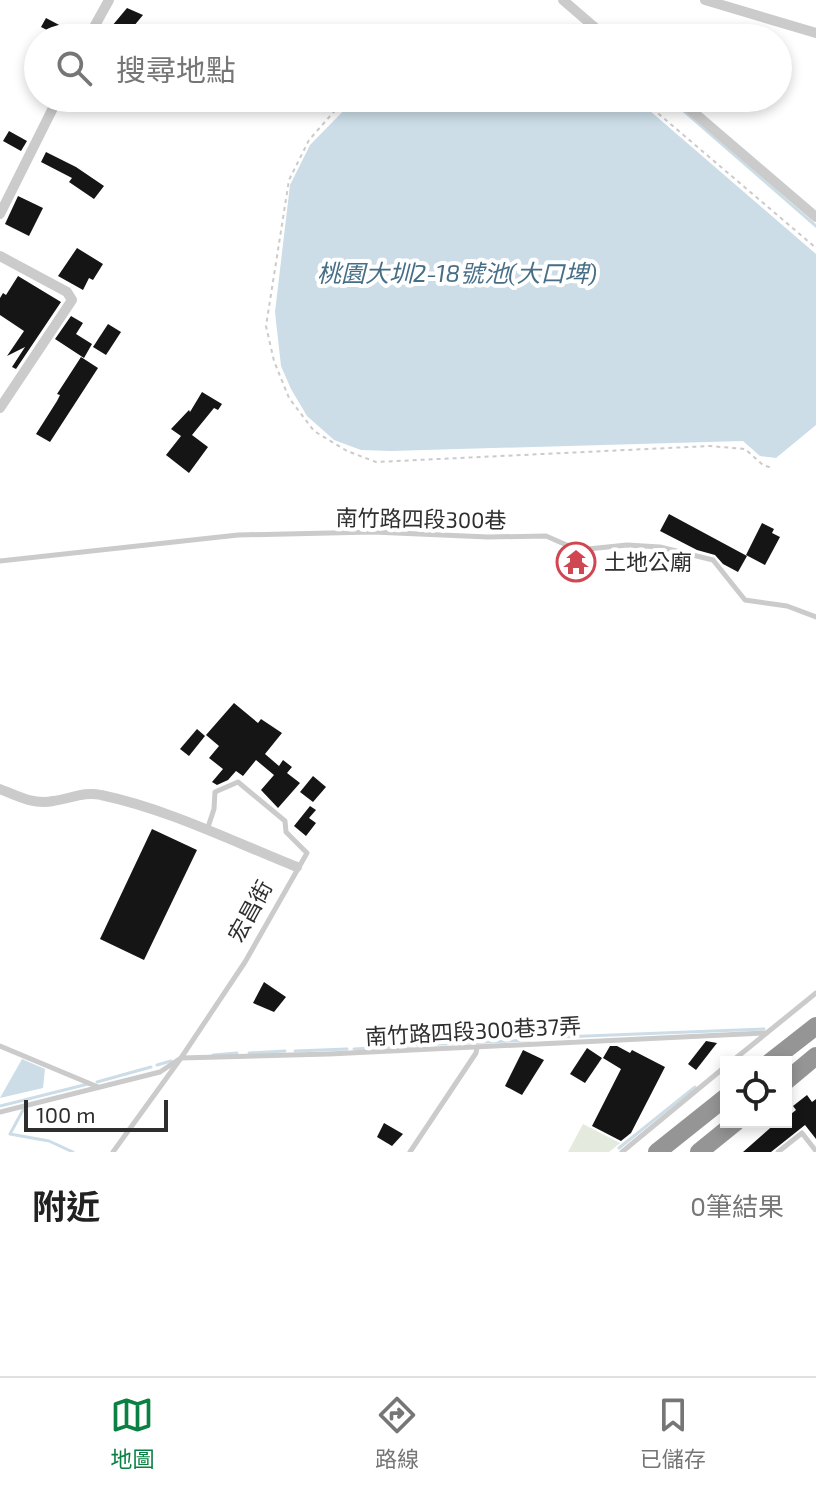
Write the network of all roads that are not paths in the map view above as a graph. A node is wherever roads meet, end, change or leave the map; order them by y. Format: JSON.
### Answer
{"nodes":[{"id":1,"x":109,"y":0,"type":"edge"},
{"id":2,"x":563,"y":0,"type":"edge"},
{"id":3,"x":705,"y":0,"type":"edge"},
{"id":4,"x":96,"y":24,"type":"edge"},
{"id":5,"x":591,"y":24,"type":"edge"},
{"id":6,"x":786,"y":24,"type":"edge"},
{"id":7,"x":792,"y":26,"type":"edge"},
{"id":8,"x":816,"y":33,"type":"edge"},
{"id":9,"x":51,"y":112,"type":"edge"},
{"id":10,"x":693,"y":112,"type":"edge"},
{"id":11,"x":0,"y":214,"type":"edge"},
{"id":12,"x":816,"y":217,"type":"edge"},
{"id":13,"x":0,"y":256,"type":"edge"},
{"id":14,"x":0,"y":408,"type":"edge"},
{"id":15,"x":0,"y":561,"type":"edge"},
{"id":16,"x":816,"y":617,"type":"edge"},
{"id":17,"x":0,"y":789,"type":"edge"},
{"id":18,"x":207,"y":831,"type":"junction"},
{"id":19,"x":297,"y":867,"type":"junction"},
{"id":20,"x":816,"y":993,"type":"edge"},
{"id":21,"x":816,"y":1026,"type":"edge"},
{"id":22,"x":766,"y":1033,"type":"junction"},
{"id":23,"x":0,"y":1046,"type":"edge"},
{"id":24,"x":477,"y":1047,"type":"junction"},
{"id":25,"x":738,"y":1056,"type":"edge"},
{"id":26,"x":778,"y":1056,"type":"edge"},
{"id":27,"x":816,"y":1056,"type":"edge"},
{"id":28,"x":181,"y":1058,"type":"junction"},
{"id":29,"x":720,"y":1071,"type":"edge"},
{"id":30,"x":792,"y":1076,"type":"edge"},
{"id":31,"x":99,"y":1087,"type":"junction"},
{"id":32,"x":720,"y":1102,"type":"edge"},
{"id":33,"x":0,"y":1112,"type":"edge"},
{"id":34,"x":729,"y":1128,"type":"edge"},
{"id":35,"x":816,"y":1151,"type":"edge"},
{"id":36,"x":113,"y":1152,"type":"edge"},
{"id":37,"x":410,"y":1152,"type":"edge"},
{"id":38,"x":622,"y":1152,"type":"edge"},
{"id":39,"x":657,"y":1152,"type":"edge"},
{"id":40,"x":699,"y":1152,"type":"edge"},
{"id":41,"x":778,"y":1152,"type":"edge"}],
"edges":[{"from":1,"to":4,"type":"street"},
{"from":2,"to":5,"type":"street"},
{"from":3,"to":6,"type":"street"},
{"from":7,"to":8,"type":"street"},
{"from":9,"to":11,"type":"street"},
{"from":10,"to":12,"type":"street"},
{"from":13,"to":14,"type":"street"},
{"from":15,"to":16,"type":"lane","name":"南竹路四段300巷"},
{"from":17,"to":18,"type":"street","name":"宏昌街"},
{"from":18,"to":19,"type":"street","name":"宏昌街"},
{"from":18,"to":19,"type":"lane"},
{"from":19,"to":28,"type":"lane","name":"宏昌街"},
{"from":20,"to":22,"type":"lane"},
{"from":21,"to":26,"type":"highway"},
{"from":22,"to":24,"type":"lane","name":"南竹路四段300巷37弄"},
{"from":22,"to":25,"type":"lane"},
{"from":23,"to":31,"type":"lane"},
{"from":24,"to":28,"type":"lane","name":"南竹路四段300巷37弄"},
{"from":24,"to":37,"type":"lane"},
{"from":27,"to":30,"type":"highway"},
{"from":28,"to":31,"type":"lane"},
{"from":28,"to":36,"type":"lane","name":"宏昌街"},
{"from":29,"to":38,"type":"lane"},
{"from":31,"to":33,"type":"lane"},
{"from":32,"to":39,"type":"highway"},
{"from":34,"to":40,"type":"highway"},
{"from":35,"to":41,"type":"lane"}]}
